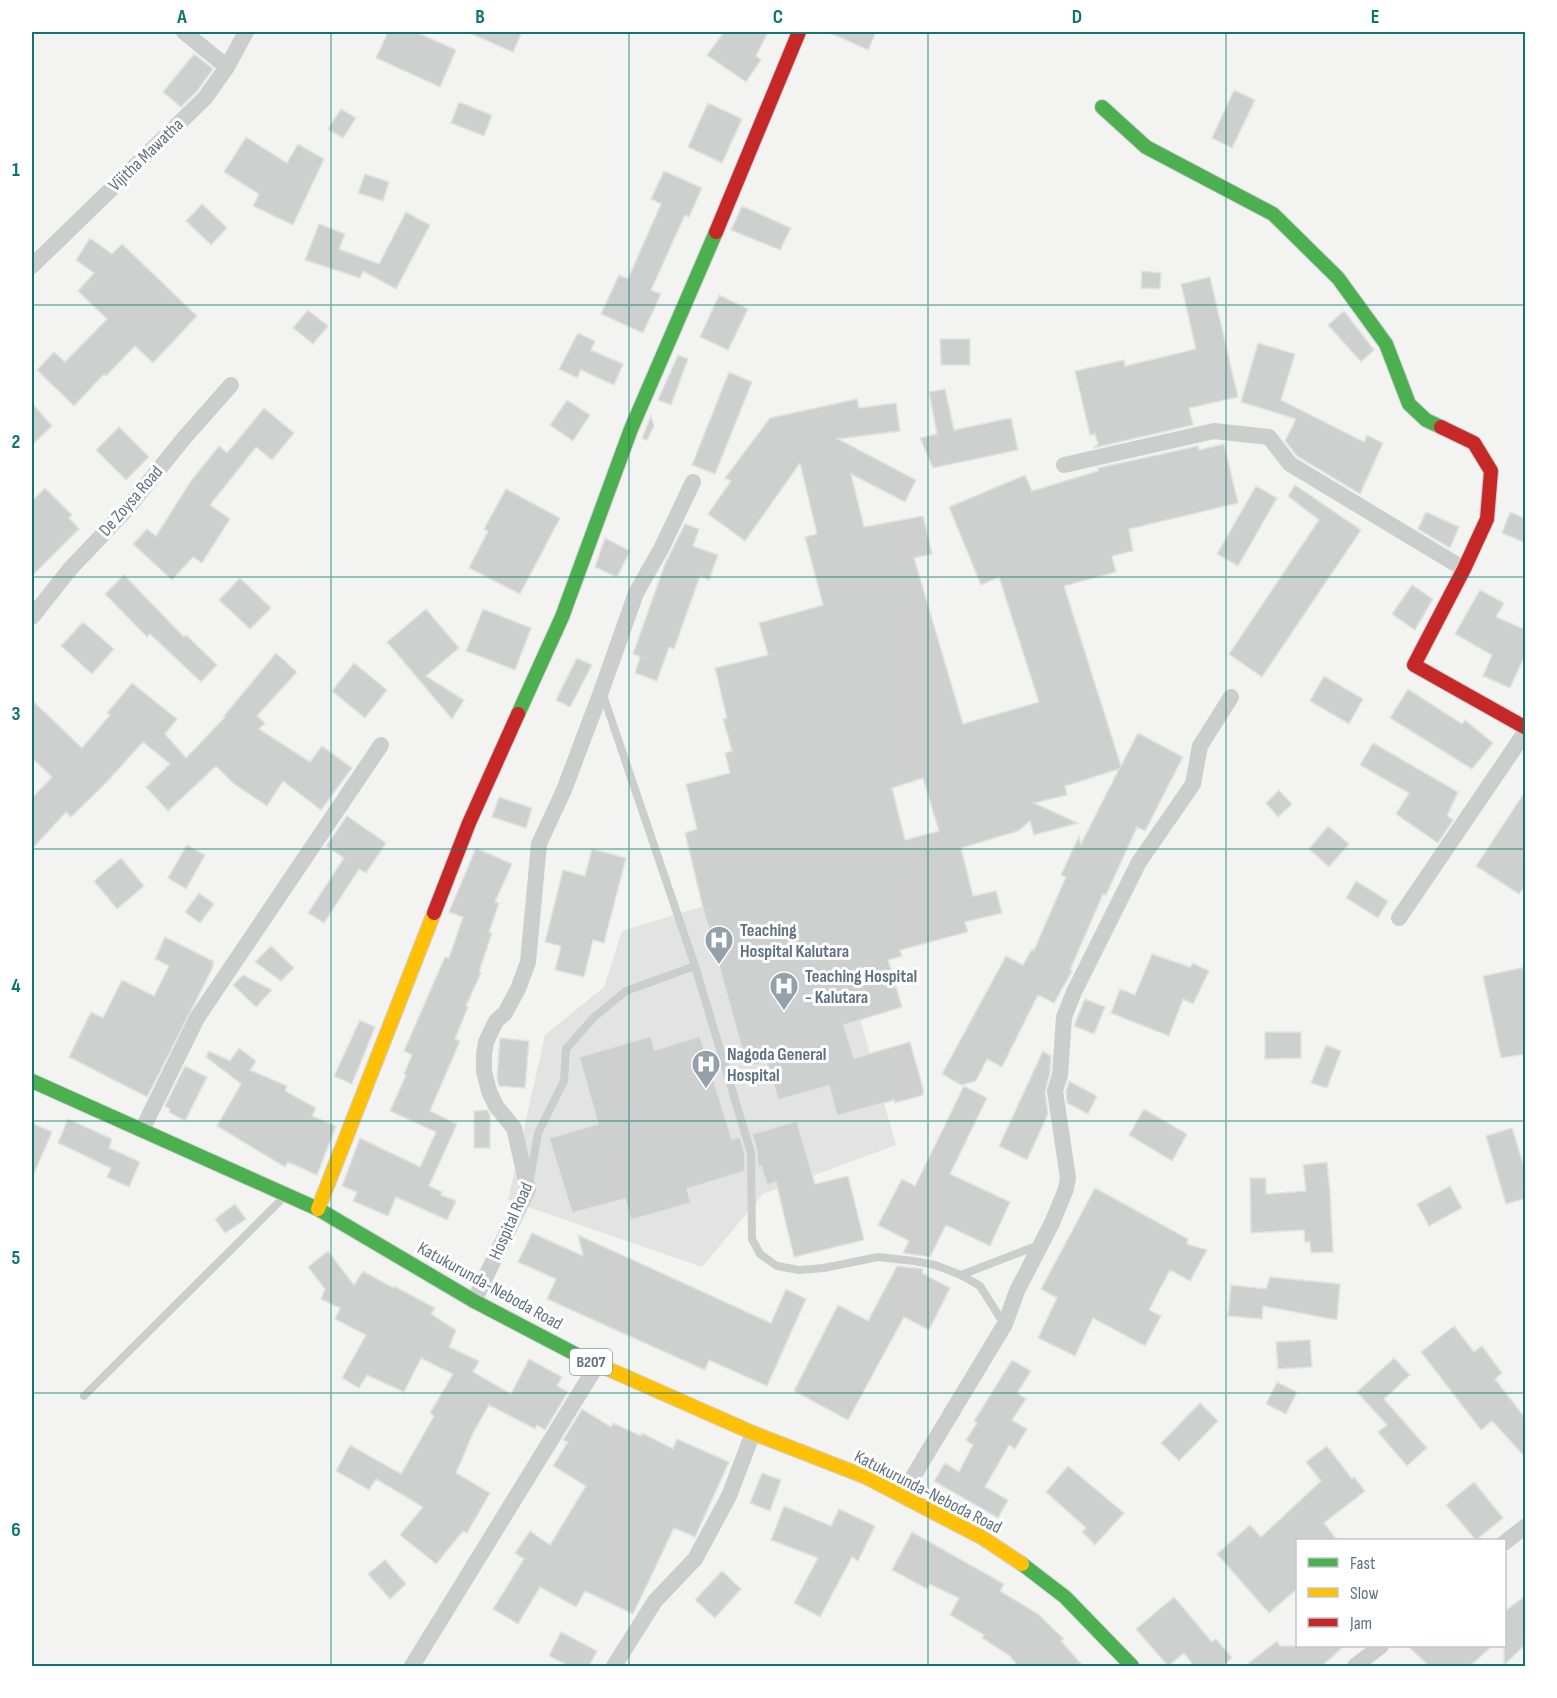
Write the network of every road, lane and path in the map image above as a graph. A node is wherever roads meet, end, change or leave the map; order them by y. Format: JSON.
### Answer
{"nodes":[{"id":1,"x":184,"y":32,"type":"edge"},
{"id":2,"x":246,"y":32,"type":"edge"},
{"id":3,"x":799,"y":32,"type":"edge"},
{"id":4,"x":227,"y":67,"type":"junction"},
{"id":5,"x":1102,"y":106,"type":"dead end"},
{"id":6,"x":32,"y":266,"type":"edge"},
{"id":7,"x":231,"y":385,"type":"dead end"},
{"id":8,"x":1064,"y":465,"type":"dead end"},
{"id":9,"x":693,"y":482,"type":"dead end"},
{"id":10,"x":1464,"y":569,"type":"junction"},
{"id":11,"x":32,"y":617,"type":"edge"},
{"id":12,"x":602,"y":692,"type":"junction"},
{"id":13,"x":1231,"y":697,"type":"dead end"},
{"id":14,"x":1526,"y":729,"type":"edge"},
{"id":15,"x":381,"y":745,"type":"dead end"},
{"id":16,"x":1399,"y":918,"type":"dead end"},
{"id":17,"x":695,"y":966,"type":"junction"},
{"id":18,"x":32,"y":1081,"type":"edge"},
{"id":19,"x":142,"y":1130,"type":"junction"},
{"id":20,"x":528,"y":1189,"type":"junction"},
{"id":21,"x":286,"y":1195,"type":"junction"},
{"id":22,"x":318,"y":1209,"type":"junction"},
{"id":23,"x":1039,"y":1245,"type":"junction"},
{"id":24,"x":962,"y":1275,"type":"junction"},
{"id":25,"x":474,"y":1301,"type":"junction"},
{"id":26,"x":1005,"y":1324,"type":"junction"},
{"id":27,"x":597,"y":1365,"type":"junction"},
{"id":28,"x":84,"y":1395,"type":"dead end"},
{"id":29,"x":753,"y":1432,"type":"junction"},
{"id":30,"x":902,"y":1495,"type":"junction"},
{"id":31,"x":1526,"y":1526,"type":"edge"},
{"id":32,"x":1506,"y":1541,"type":"edge"},
{"id":33,"x":1380,"y":1647,"type":"edge"},
{"id":34,"x":412,"y":1666,"type":"edge"},
{"id":35,"x":614,"y":1666,"type":"edge"},
{"id":36,"x":1132,"y":1666,"type":"edge"},
{"id":37,"x":1355,"y":1666,"type":"edge"}],
"edges":[{"from":1,"to":4,"type":"street"},
{"from":2,"to":4,"type":"street","name":"Vijitha Mawatha"},
{"from":3,"to":22,"type":"street"},
{"from":4,"to":6,"type":"street","name":"Vijitha Mawatha"},
{"from":5,"to":10,"type":"street"},
{"from":7,"to":11,"type":"street","name":"De Zoysa Road"},
{"from":8,"to":10,"type":"street"},
{"from":9,"to":12,"type":"street"},
{"from":10,"to":14,"type":"street"},
{"from":12,"to":17,"type":"lane"},
{"from":12,"to":20,"type":"street"},
{"from":13,"to":23,"type":"street"},
{"from":14,"to":16,"type":"street"},
{"from":15,"to":19,"type":"street"},
{"from":17,"to":20,"type":"lane","name":"Hospital Road"},
{"from":17,"to":24,"type":"lane"},
{"from":18,"to":19,"type":"street","name":"Katukurunda-Neboda Road","number":"B207"},
{"from":19,"to":21,"type":"street","name":"Katukurunda-Neboda Road","number":"B207"},
{"from":20,"to":25,"type":"street","name":"Hospital Road"},
{"from":21,"to":22,"type":"street","name":"Katukurunda-Neboda Road","number":"B207"},
{"from":21,"to":28,"type":"lane"},
{"from":22,"to":25,"type":"street","name":"Katukurunda-Neboda Road","number":"B207"},
{"from":23,"to":24,"type":"lane"},
{"from":23,"to":26,"type":"street"},
{"from":24,"to":26,"type":"lane"},
{"from":25,"to":27,"type":"street","name":"Katukurunda-Neboda Road","number":"B207"},
{"from":26,"to":30,"type":"street"},
{"from":27,"to":29,"type":"street","name":"Katukurunda-Neboda Road","number":"B207"},
{"from":27,"to":34,"type":"street"},
{"from":29,"to":30,"type":"street","name":"Katukurunda-Neboda Road","number":"B207"},
{"from":29,"to":35,"type":"street"},
{"from":30,"to":36,"type":"street","name":"Katukurunda-Neboda Road","number":"B207"},
{"from":31,"to":32,"type":"street"},
{"from":33,"to":37,"type":"street"}]}
